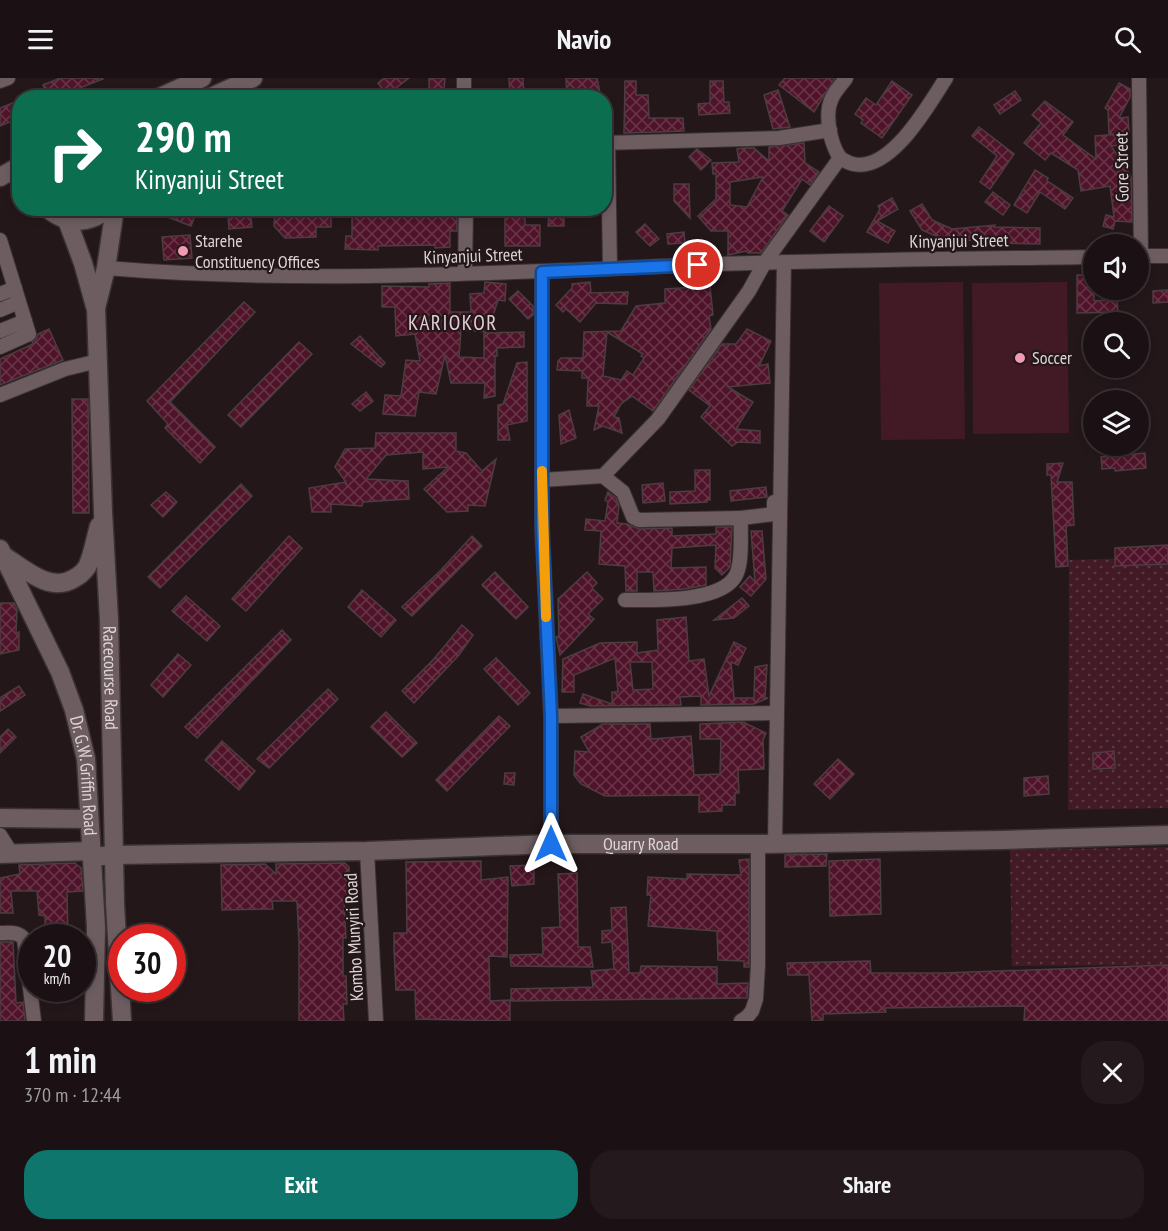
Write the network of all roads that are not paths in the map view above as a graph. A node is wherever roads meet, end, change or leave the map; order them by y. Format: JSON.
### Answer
{"nodes":[{"id":1,"x":8,"y":78,"type":"edge"},
{"id":2,"x":202,"y":78,"type":"edge"},
{"id":3,"x":253,"y":78,"type":"edge"},
{"id":4,"x":846,"y":78,"type":"edge"},
{"id":5,"x":946,"y":78,"type":"edge"},
{"id":6,"x":1139,"y":78,"type":"edge"},
{"id":7,"x":0,"y":81,"type":"edge"},
{"id":8,"x":176,"y":90,"type":"edge"},
{"id":9,"x":227,"y":90,"type":"edge"},
{"id":10,"x":830,"y":130,"type":"junction"},
{"id":11,"x":612,"y":143,"type":"edge"},
{"id":12,"x":840,"y":158,"type":"junction"},
{"id":13,"x":57,"y":216,"type":"edge"},
{"id":14,"x":98,"y":216,"type":"edge"},
{"id":15,"x":114,"y":216,"type":"edge"},
{"id":16,"x":466,"y":216,"type":"edge"},
{"id":17,"x":608,"y":216,"type":"edge"},
{"id":18,"x":67,"y":220,"type":"junction"},
{"id":19,"x":1140,"y":234,"type":"edge"},
{"id":20,"x":1,"y":247,"type":"edge"},
{"id":21,"x":1149,"y":256,"type":"edge"},
{"id":22,"x":1168,"y":256,"type":"edge"},
{"id":23,"x":1083,"y":257,"type":"edge"},
{"id":24,"x":784,"y":262,"type":"junction"},
{"id":25,"x":762,"y":267,"type":"junction"},
{"id":26,"x":106,"y":268,"type":"junction"},
{"id":27,"x":610,"y":268,"type":"junction"},
{"id":28,"x":542,"y":272,"type":"junction"},
{"id":29,"x":465,"y":273,"type":"junction"},
{"id":30,"x":5,"y":275,"type":"edge"},
{"id":31,"x":15,"y":288,"type":"junction"},
{"id":32,"x":0,"y":294,"type":"edge"},
{"id":33,"x":19,"y":302,"type":"junction"},
{"id":34,"x":96,"y":308,"type":"junction"},
{"id":35,"x":0,"y":310,"type":"edge"},
{"id":36,"x":25,"y":321,"type":"junction"},
{"id":37,"x":0,"y":331,"type":"edge"},
{"id":38,"x":0,"y":347,"type":"edge"},
{"id":39,"x":98,"y":362,"type":"junction"},
{"id":40,"x":0,"y":395,"type":"edge"},
{"id":41,"x":603,"y":476,"type":"junction"},
{"id":42,"x":542,"y":480,"type":"junction"},
{"id":43,"x":103,"y":512,"type":"junction"},
{"id":44,"x":741,"y":518,"type":"junction"},
{"id":45,"x":2,"y":553,"type":"edge"},
{"id":46,"x":625,"y":600,"type":"dead end"},
{"id":47,"x":776,"y":713,"type":"junction"},
{"id":48,"x":551,"y":716,"type":"junction"},
{"id":49,"x":0,"y":818,"type":"edge"},
{"id":50,"x":89,"y":819,"type":"junction"},
{"id":51,"x":0,"y":835,"type":"edge"},
{"id":52,"x":1168,"y":835,"type":"edge"},
{"id":53,"x":766,"y":843,"type":"junction"},
{"id":54,"x":551,"y":844,"type":"junction"},
{"id":55,"x":368,"y":851,"type":"junction"},
{"id":56,"x":6,"y":854,"type":"edge"},
{"id":57,"x":92,"y":854,"type":"junction"},
{"id":58,"x":114,"y":855,"type":"junction"},
{"id":59,"x":0,"y":933,"type":"edge"},
{"id":60,"x":34,"y":1021,"type":"edge"},
{"id":61,"x":94,"y":1021,"type":"edge"},
{"id":62,"x":122,"y":1021,"type":"edge"},
{"id":63,"x":376,"y":1021,"type":"edge"},
{"id":64,"x":741,"y":1021,"type":"edge"}],
"edges":[{"from":1,"to":7,"type":"street"},
{"from":2,"to":8,"type":"main road"},
{"from":3,"to":9,"type":"main road"},
{"from":4,"to":10,"type":"street"},
{"from":5,"to":12,"type":"street"},
{"from":6,"to":19,"type":"street","name":"Gore Street"},
{"from":10,"to":11,"type":"street"},
{"from":10,"to":12,"type":"street"},
{"from":12,"to":25,"type":"street"},
{"from":13,"to":18,"type":"main road"},
{"from":14,"to":18,"type":"main road"},
{"from":15,"to":26,"type":"main road"},
{"from":16,"to":29,"type":"street"},
{"from":17,"to":27,"type":"street"},
{"from":18,"to":34,"type":"main road"},
{"from":20,"to":30,"type":"street"},
{"from":21,"to":22,"type":"street"},
{"from":23,"to":24,"type":"street","name":"Kinyanjui Street"},
{"from":24,"to":25,"type":"street","name":"Kinyanjui Street"},
{"from":24,"to":47,"type":"street"},
{"from":25,"to":27,"type":"street","name":"Kinyanjui Street"},
{"from":25,"to":41,"type":"street"},
{"from":25,"to":44,"type":"street"},
{"from":26,"to":29,"type":"street","name":"Kinyanjui Street"},
{"from":26,"to":34,"type":"main road"},
{"from":27,"to":28,"type":"street","name":"Kinyanjui Street"},
{"from":28,"to":29,"type":"street","name":"Kinyanjui Street"},
{"from":28,"to":42,"type":"street"},
{"from":30,"to":31,"type":"street"},
{"from":31,"to":32,"type":"street"},
{"from":31,"to":33,"type":"street"},
{"from":33,"to":35,"type":"street"},
{"from":33,"to":36,"type":"street"},
{"from":34,"to":39,"type":"main road","name":"Racecourse Road"},
{"from":36,"to":37,"type":"street"},
{"from":36,"to":38,"type":"street"},
{"from":39,"to":40,"type":"street"},
{"from":39,"to":43,"type":"main road","name":"Racecourse Road"},
{"from":41,"to":42,"type":"street"},
{"from":41,"to":44,"type":"street"},
{"from":42,"to":48,"type":"street"},
{"from":43,"to":45,"type":"main road"},
{"from":43,"to":58,"type":"main road","name":"Racecourse Road"},
{"from":44,"to":46,"type":"street"},
{"from":45,"to":50,"type":"main road","name":"Dr. G.W. Griffin Road"},
{"from":47,"to":48,"type":"street"},
{"from":47,"to":53,"type":"street"},
{"from":48,"to":54,"type":"street"},
{"from":49,"to":50,"type":"main road"},
{"from":50,"to":57,"type":"main road","name":"Dr. G.W. Griffin Road"},
{"from":51,"to":56,"type":"street"},
{"from":52,"to":53,"type":"main road","name":"Quarry Road"},
{"from":53,"to":54,"type":"main road","name":"Quarry Road"},
{"from":53,"to":64,"type":"street"},
{"from":54,"to":55,"type":"main road","name":"Quarry Road"},
{"from":55,"to":58,"type":"main road","name":"Quarry Road"},
{"from":55,"to":63,"type":"street","name":"Kombo Munyiri Road"},
{"from":56,"to":57,"type":"main road"},
{"from":57,"to":58,"type":"main road","name":"Quarry Road"},
{"from":57,"to":61,"type":"main road","name":"Dr. G.W. Griffin Road"},
{"from":58,"to":62,"type":"main road","name":"Racecourse Road"},
{"from":59,"to":60,"type":"street"}]}
